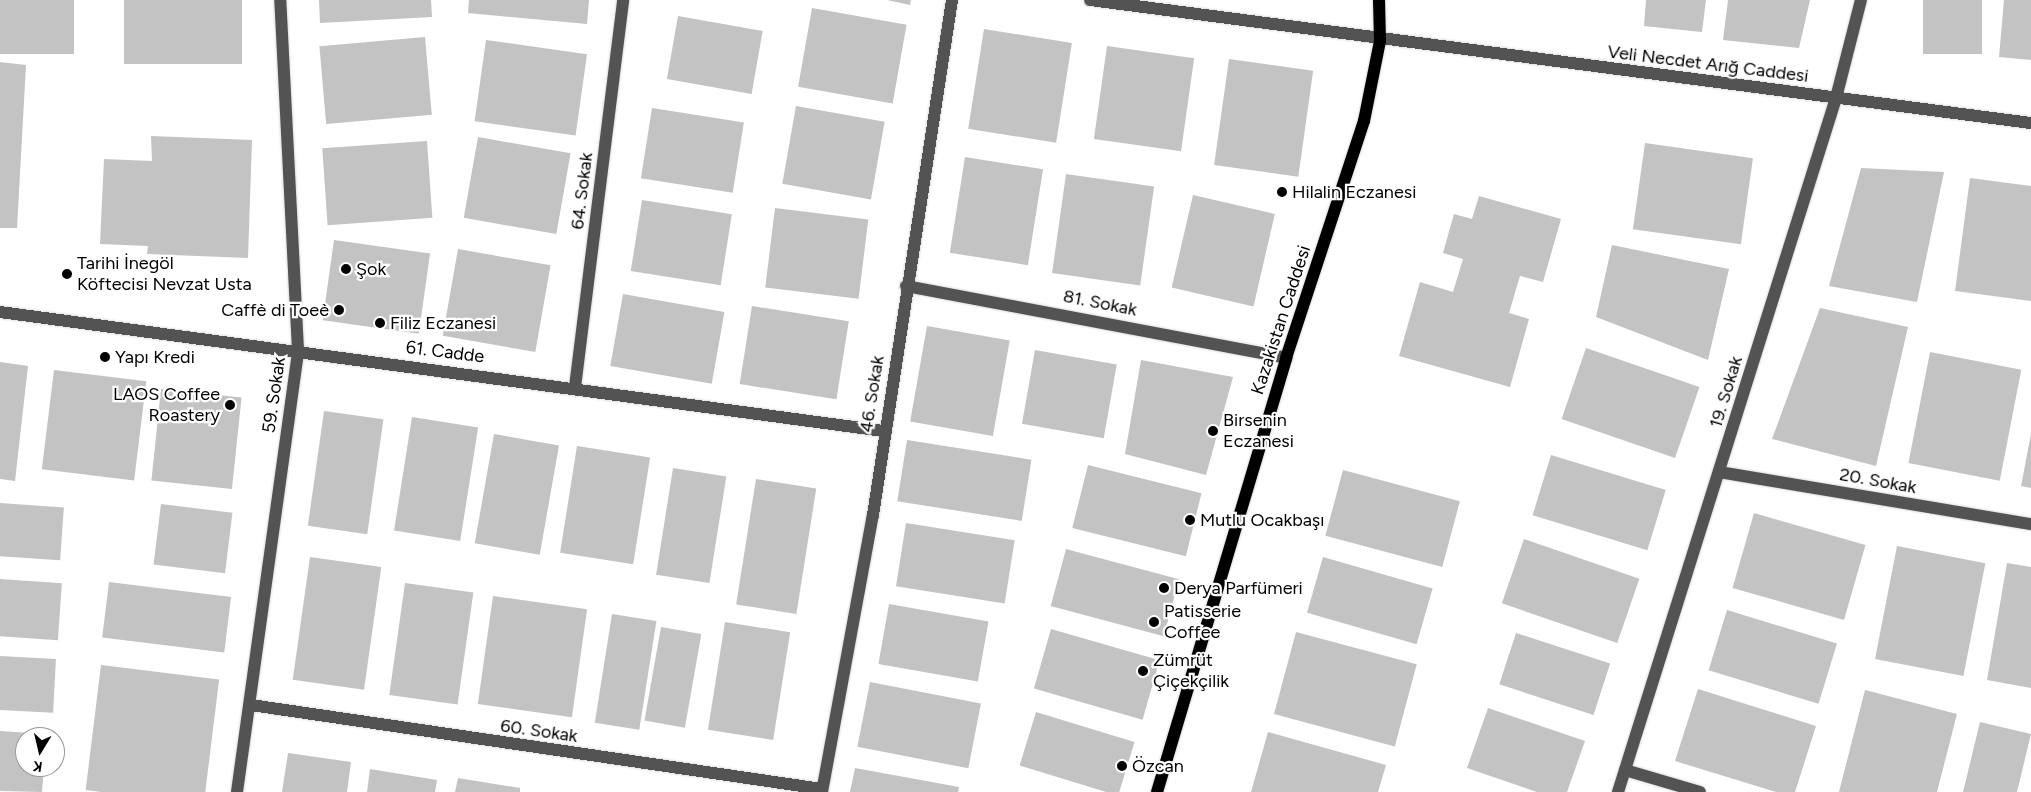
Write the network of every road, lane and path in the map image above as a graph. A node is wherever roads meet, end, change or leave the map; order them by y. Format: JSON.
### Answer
{"nodes":[{"id":1,"x":280,"y":0,"type":"edge"},
{"id":2,"x":623,"y":0,"type":"edge"},
{"id":3,"x":952,"y":0,"type":"edge"},
{"id":4,"x":1090,"y":0,"type":"edge"},
{"id":5,"x":1379,"y":0,"type":"edge"},
{"id":6,"x":1860,"y":0,"type":"edge"},
{"id":7,"x":1380,"y":41,"type":"junction"},
{"id":8,"x":1836,"y":98,"type":"junction"},
{"id":9,"x":2031,"y":123,"type":"edge"},
{"id":10,"x":906,"y":286,"type":"junction"},
{"id":11,"x":0,"y":312,"type":"edge"},
{"id":12,"x":298,"y":350,"type":"junction"},
{"id":13,"x":1286,"y":358,"type":"junction"},
{"id":14,"x":575,"y":386,"type":"junction"},
{"id":15,"x":884,"y":431,"type":"junction"},
{"id":16,"x":1719,"y":472,"type":"junction"},
{"id":17,"x":2031,"y":524,"type":"edge"},
{"id":18,"x":251,"y":705,"type":"junction"},
{"id":19,"x":1625,"y":770,"type":"junction"},
{"id":20,"x":822,"y":790,"type":"edge"},
{"id":21,"x":238,"y":792,"type":"edge"},
{"id":22,"x":1157,"y":792,"type":"edge"},
{"id":23,"x":1618,"y":792,"type":"edge"},
{"id":24,"x":1700,"y":792,"type":"edge"}],
"edges":[{"from":1,"to":12,"type":"street","name":"59. Sokak"},
{"from":2,"to":14,"type":"street","name":"64. Sokak"},
{"from":3,"to":10,"type":"street","name":"46. Sokak"},
{"from":4,"to":7,"type":"street","name":"Veli Necdet Arığ Caddesi"},
{"from":5,"to":7,"type":"main road","name":"Kazakistan Caddesi"},
{"from":6,"to":8,"type":"street","name":"19. Sokak"},
{"from":7,"to":8,"type":"street","name":"Veli Necdet Arığ Caddesi"},
{"from":7,"to":13,"type":"main road","name":"Kazakistan Caddesi"},
{"from":8,"to":9,"type":"street","name":"Veli Necdet Arığ Caddesi"},
{"from":8,"to":16,"type":"street","name":"19. Sokak"},
{"from":10,"to":13,"type":"street","name":"81. Sokak"},
{"from":10,"to":15,"type":"street","name":"46. Sokak"},
{"from":11,"to":12,"type":"street","name":"61. Cadde"},
{"from":12,"to":14,"type":"street","name":"61. Cadde"},
{"from":12,"to":18,"type":"street","name":"59. Sokak"},
{"from":13,"to":22,"type":"main road","name":"Kazakistan Caddesi"},
{"from":14,"to":15,"type":"street","name":"61. Cadde"},
{"from":15,"to":20,"type":"street","name":"46. Sokak"},
{"from":16,"to":17,"type":"street","name":"20. Sokak"},
{"from":16,"to":19,"type":"street","name":"19. Sokak"},
{"from":18,"to":20,"type":"street","name":"60. Sokak"},
{"from":18,"to":21,"type":"street","name":"59. Sokak"},
{"from":19,"to":23,"type":"street","name":"19. Sokak"},
{"from":19,"to":24,"type":"street"}]}
